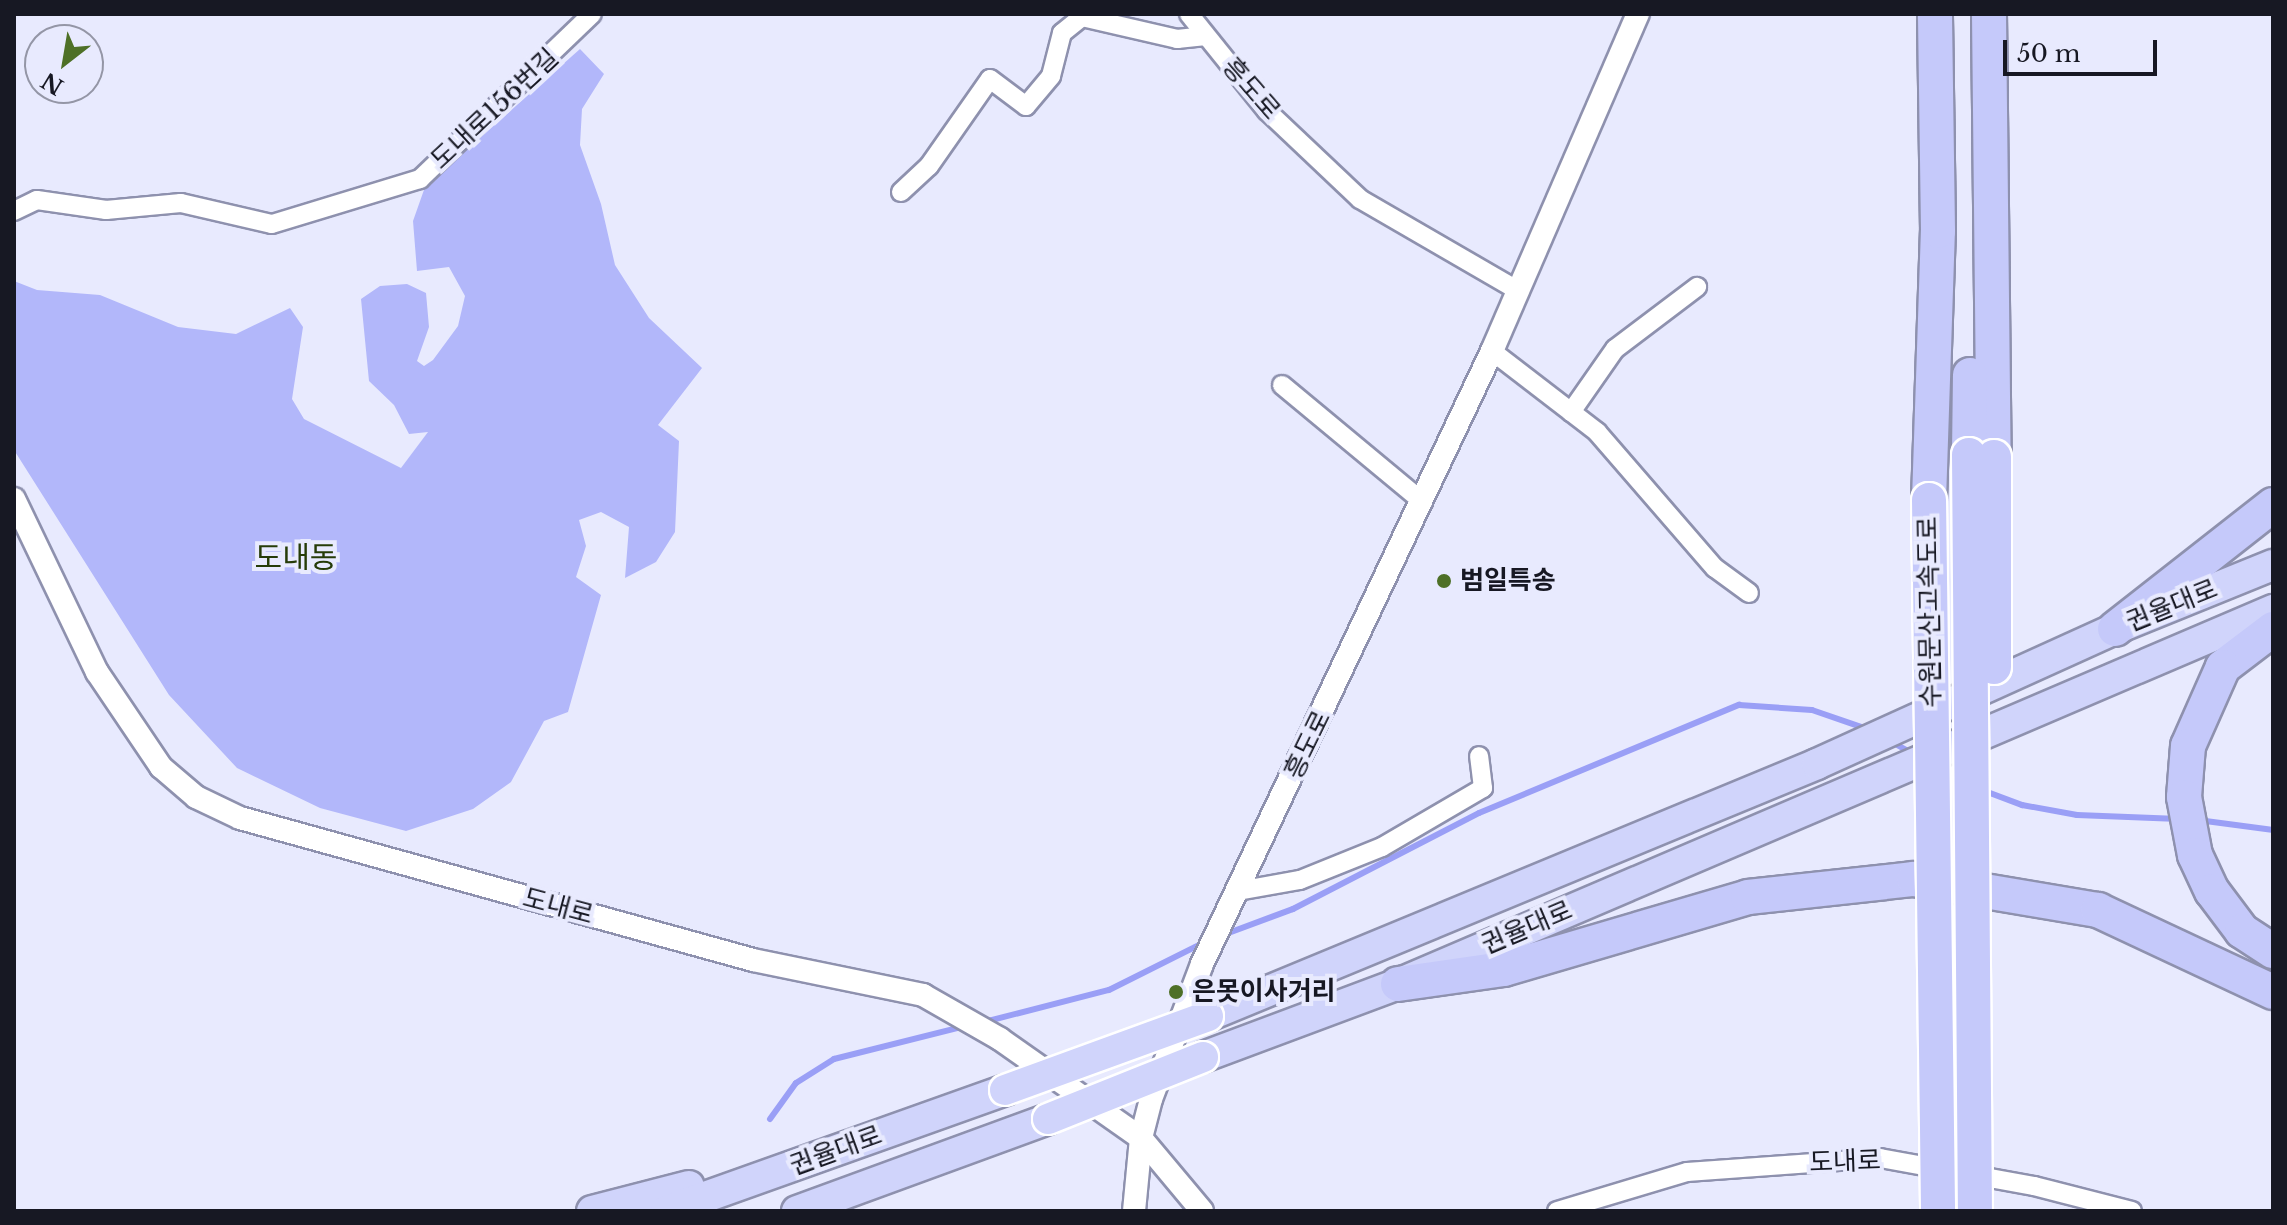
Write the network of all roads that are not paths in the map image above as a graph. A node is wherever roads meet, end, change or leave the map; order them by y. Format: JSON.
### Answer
{"nodes":[{"id":1,"x":592,"y":14,"type":"edge"},
{"id":2,"x":1189,"y":14,"type":"edge"},
{"id":3,"x":1638,"y":14,"type":"edge"},
{"id":4,"x":1935,"y":14,"type":"edge"},
{"id":5,"x":1974,"y":14,"type":"edge"},
{"id":6,"x":1989,"y":14,"type":"edge"},
{"id":7,"x":1206,"y":36,"type":"junction"},
{"id":8,"x":901,"y":192,"type":"dead end"},
{"id":9,"x":14,"y":211,"type":"edge"},
{"id":10,"x":1697,"y":287,"type":"dead end"},
{"id":11,"x":1517,"y":290,"type":"junction"},
{"id":12,"x":1492,"y":351,"type":"junction"},
{"id":13,"x":1282,"y":385,"type":"dead end"},
{"id":14,"x":1571,"y":412,"type":"junction"},
{"id":15,"x":1981,"y":456,"type":"junction"},
{"id":16,"x":14,"y":499,"type":"edge"},
{"id":17,"x":1423,"y":502,"type":"junction"},
{"id":18,"x":2273,"y":505,"type":"edge"},
{"id":19,"x":2273,"y":565,"type":"edge"},
{"id":20,"x":1749,"y":593,"type":"dead end"},
{"id":21,"x":2273,"y":610,"type":"edge"},
{"id":22,"x":2115,"y":629,"type":"junction"},
{"id":23,"x":2273,"y":629,"type":"edge"},
{"id":24,"x":1479,"y":756,"type":"dead end"},
{"id":25,"x":1236,"y":897,"type":"junction"},
{"id":26,"x":2273,"y":951,"type":"edge"},
{"id":27,"x":1398,"y":984,"type":"junction"},
{"id":28,"x":2273,"y":992,"type":"edge"},
{"id":29,"x":1141,"y":1138,"type":"junction"},
{"id":30,"x":869,"y":1139,"type":"junction"},
{"id":31,"x":875,"y":1184,"type":"junction"},
{"id":32,"x":592,"y":1211,"type":"edge"},
{"id":33,"x":666,"y":1211,"type":"edge"},
{"id":34,"x":797,"y":1211,"type":"edge"},
{"id":35,"x":812,"y":1211,"type":"edge"},
{"id":36,"x":1134,"y":1211,"type":"edge"},
{"id":37,"x":1202,"y":1211,"type":"edge"},
{"id":38,"x":1557,"y":1211,"type":"edge"},
{"id":39,"x":1938,"y":1211,"type":"edge"},
{"id":40,"x":1975,"y":1211,"type":"edge"},
{"id":41,"x":1996,"y":1211,"type":"edge"},
{"id":42,"x":2132,"y":1211,"type":"edge"}],
"edges":[{"from":1,"to":9,"type":"street","name":"도내로156번길"},
{"from":2,"to":7,"type":"street","name":"흥도로"},
{"from":3,"to":11,"type":"street","name":"흥도로"},
{"from":4,"to":39,"type":"highway","name":"수원문산고속도로","bridge":true},
{"from":5,"to":15,"type":"highway","name":"수원문산고속도로"},
{"from":6,"to":15,"type":"highway"},
{"from":7,"to":8,"type":"street"},
{"from":7,"to":11,"type":"street","name":"흥도로"},
{"from":10,"to":14,"type":"street"},
{"from":11,"to":12,"type":"street","name":"흥도로"},
{"from":12,"to":14,"type":"street"},
{"from":12,"to":17,"type":"street","name":"흥도로"},
{"from":13,"to":17,"type":"street"},
{"from":14,"to":20,"type":"street"},
{"from":15,"to":40,"type":"highway","name":"수원문산고속도로","bridge":true},
{"from":15,"to":41,"type":"highway","bridge":true},
{"from":16,"to":29,"type":"street","name":"도내로"},
{"from":17,"to":25,"type":"street","name":"흥도로"},
{"from":18,"to":22,"type":"highway"},
{"from":19,"to":22,"type":"highway","name":"권율대로"},
{"from":21,"to":27,"type":"highway","name":"권율대로","bridge":true},
{"from":22,"to":30,"type":"highway","name":"권율대로","bridge":true},
{"from":23,"to":26,"type":"highway"},
{"from":24,"to":25,"type":"street"},
{"from":25,"to":29,"type":"street","name":"흥도로"},
{"from":27,"to":28,"type":"highway"},
{"from":27,"to":31,"type":"highway","name":"권율대로","bridge":true},
{"from":29,"to":36,"type":"street","name":"흥도로"},
{"from":29,"to":37,"type":"street","name":"도내로"},
{"from":30,"to":32,"type":"highway"},
{"from":30,"to":33,"type":"highway","name":"권율대로"},
{"from":31,"to":34,"type":"highway","name":"권율대로"},
{"from":31,"to":35,"type":"highway"},
{"from":38,"to":42,"type":"street","name":"도내로"}]}
